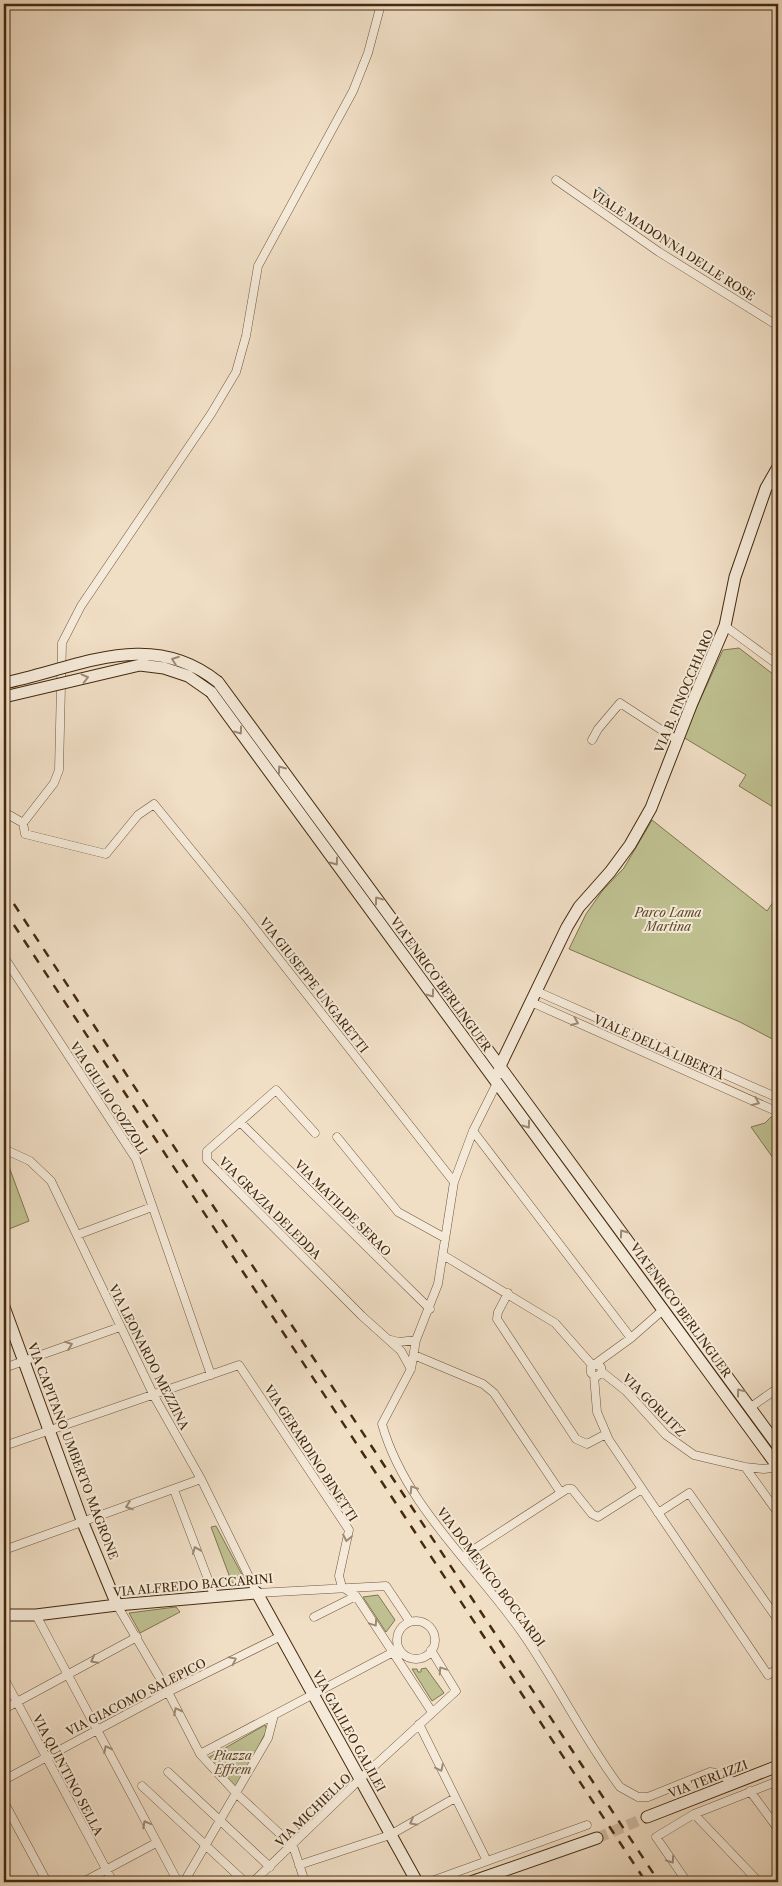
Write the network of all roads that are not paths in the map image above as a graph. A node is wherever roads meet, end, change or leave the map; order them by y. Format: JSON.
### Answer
{"nodes":[{"id":1,"x":381,"y":4,"type":"edge"},
{"id":2,"x":556,"y":180,"type":"dead end"},
{"id":3,"x":778,"y":326,"type":"edge"},
{"id":4,"x":778,"y":467,"type":"edge"},
{"id":5,"x":725,"y":626,"type":"junction"},
{"id":6,"x":778,"y":665,"type":"edge"},
{"id":7,"x":4,"y":683,"type":"edge"},
{"id":8,"x":4,"y":697,"type":"edge"},
{"id":9,"x":592,"y":740,"type":"dead end"},
{"id":10,"x":677,"y":740,"type":"junction"},
{"id":11,"x":4,"y":812,"type":"edge"},
{"id":12,"x":23,"y":823,"type":"junction"},
{"id":13,"x":4,"y":957,"type":"edge"},
{"id":14,"x":536,"y":991,"type":"junction"},
{"id":15,"x":531,"y":1002,"type":"junction"},
{"id":16,"x":644,"y":1039,"type":"junction"},
{"id":17,"x":639,"y":1050,"type":"junction"},
{"id":18,"x":502,"y":1062,"type":"junction"},
{"id":19,"x":735,"y":1079,"type":"junction"},
{"id":20,"x":497,"y":1083,"type":"junction"},
{"id":21,"x":730,"y":1091,"type":"junction"},
{"id":22,"x":778,"y":1098,"type":"edge"},
{"id":23,"x":778,"y":1112,"type":"edge"},
{"id":24,"x":240,"y":1122,"type":"junction"},
{"id":25,"x":473,"y":1130,"type":"junction"},
{"id":26,"x":315,"y":1133,"type":"dead end"},
{"id":27,"x":337,"y":1137,"type":"dead end"},
{"id":28,"x":4,"y":1149,"type":"edge"},
{"id":29,"x":454,"y":1182,"type":"junction"},
{"id":30,"x":152,"y":1207,"type":"junction"},
{"id":31,"x":77,"y":1235,"type":"junction"},
{"id":32,"x":445,"y":1238,"type":"junction"},
{"id":33,"x":443,"y":1255,"type":"junction"},
{"id":34,"x":508,"y":1293,"type":"junction"},
{"id":35,"x":4,"y":1307,"type":"edge"},
{"id":36,"x":430,"y":1309,"type":"junction"},
{"id":37,"x":664,"y":1309,"type":"junction"},
{"id":38,"x":120,"y":1327,"type":"junction"},
{"id":39,"x":631,"y":1338,"type":"junction"},
{"id":40,"x":390,"y":1340,"type":"junction"},
{"id":41,"x":416,"y":1340,"type":"junction"},
{"id":42,"x":414,"y":1354,"type":"junction"},
{"id":43,"x":23,"y":1361,"type":"junction"},
{"id":44,"x":595,"y":1365,"type":"junction"},
{"id":45,"x":4,"y":1368,"type":"edge"},
{"id":46,"x":411,"y":1369,"type":"junction"},
{"id":47,"x":602,"y":1372,"type":"junction"},
{"id":48,"x":211,"y":1375,"type":"junction"},
{"id":49,"x":594,"y":1376,"type":"junction"},
{"id":50,"x":778,"y":1388,"type":"edge"},
{"id":51,"x":154,"y":1396,"type":"junction"},
{"id":52,"x":752,"y":1407,"type":"junction"},
{"id":53,"x":49,"y":1432,"type":"junction"},
{"id":54,"x":606,"y":1434,"type":"junction"},
{"id":55,"x":4,"y":1446,"type":"edge"},
{"id":56,"x":778,"y":1446,"type":"edge"},
{"id":57,"x":745,"y":1467,"type":"junction"},
{"id":58,"x":778,"y":1467,"type":"edge"},
{"id":59,"x":202,"y":1479,"type":"junction"},
{"id":60,"x":642,"y":1489,"type":"junction"},
{"id":61,"x":174,"y":1490,"type":"junction"},
{"id":62,"x":561,"y":1493,"type":"junction"},
{"id":63,"x":658,"y":1513,"type":"junction"},
{"id":64,"x":778,"y":1513,"type":"edge"},
{"id":65,"x":84,"y":1522,"type":"junction"},
{"id":66,"x":4,"y":1550,"type":"edge"},
{"id":67,"x":462,"y":1558,"type":"junction"},
{"id":68,"x":342,"y":1587,"type":"junction"},
{"id":69,"x":257,"y":1593,"type":"junction"},
{"id":70,"x":214,"y":1595,"type":"junction"},
{"id":71,"x":356,"y":1596,"type":"junction"},
{"id":72,"x":117,"y":1604,"type":"junction"},
{"id":73,"x":5,"y":1612,"type":"edge"},
{"id":74,"x":36,"y":1614,"type":"junction"},
{"id":75,"x":314,"y":1617,"type":"dead end"},
{"id":76,"x":778,"y":1620,"type":"edge"},
{"id":77,"x":410,"y":1622,"type":"junction"},
{"id":78,"x":281,"y":1636,"type":"junction"},
{"id":79,"x":137,"y":1637,"type":"junction"},
{"id":80,"x":431,"y":1650,"type":"junction"},
{"id":81,"x":396,"y":1651,"type":"junction"},
{"id":82,"x":778,"y":1668,"type":"edge"},
{"id":83,"x":68,"y":1674,"type":"junction"},
{"id":84,"x":4,"y":1678,"type":"edge"},
{"id":85,"x":168,"y":1692,"type":"junction"},
{"id":86,"x":313,"y":1695,"type":"junction"},
{"id":87,"x":17,"y":1702,"type":"junction"},
{"id":88,"x":4,"y":1709,"type":"edge"},
{"id":89,"x":432,"y":1712,"type":"junction"},
{"id":90,"x":274,"y":1715,"type":"junction"},
{"id":91,"x":418,"y":1724,"type":"junction"},
{"id":92,"x":97,"y":1729,"type":"junction"},
{"id":93,"x":200,"y":1754,"type":"junction"},
{"id":94,"x":45,"y":1757,"type":"junction"},
{"id":95,"x":778,"y":1766,"type":"edge"},
{"id":96,"x":168,"y":1772,"type":"dead end"},
{"id":97,"x":4,"y":1780,"type":"edge"},
{"id":98,"x":359,"y":1780,"type":"junction"},
{"id":99,"x":778,"y":1781,"type":"edge"},
{"id":100,"x":735,"y":1783,"type":"junction"},
{"id":101,"x":142,"y":1786,"type":"dead end"},
{"id":102,"x":750,"y":1791,"type":"junction"},
{"id":103,"x":237,"y":1794,"type":"junction"},
{"id":104,"x":455,"y":1798,"type":"junction"},
{"id":105,"x":4,"y":1802,"type":"edge"},
{"id":106,"x":694,"y":1814,"type":"junction"},
{"id":107,"x":647,"y":1818,"type":"tunnel mouth"},
{"id":108,"x":221,"y":1821,"type":"junction"},
{"id":109,"x":587,"y":1825,"type":"dead end"},
{"id":110,"x":778,"y":1829,"type":"edge"},
{"id":111,"x":390,"y":1835,"type":"junction"},
{"id":112,"x":597,"y":1838,"type":"tunnel mouth"},
{"id":113,"x":156,"y":1843,"type":"junction"},
{"id":114,"x":206,"y":1845,"type":"junction"},
{"id":115,"x":292,"y":1846,"type":"junction"},
{"id":116,"x":487,"y":1861,"type":"junction"},
{"id":117,"x":299,"y":1865,"type":"junction"},
{"id":118,"x":270,"y":1867,"type":"junction"},
{"id":119,"x":106,"y":1870,"type":"junction"},
{"id":120,"x":47,"y":1882,"type":"edge"},
{"id":121,"x":83,"y":1882,"type":"edge"},
{"id":122,"x":112,"y":1882,"type":"edge"},
{"id":123,"x":178,"y":1882,"type":"edge"},
{"id":124,"x":184,"y":1882,"type":"edge"},
{"id":125,"x":245,"y":1882,"type":"edge"},
{"id":126,"x":253,"y":1882,"type":"edge"},
{"id":127,"x":305,"y":1882,"type":"edge"},
{"id":128,"x":417,"y":1882,"type":"edge"},
{"id":129,"x":428,"y":1882,"type":"edge"},
{"id":130,"x":471,"y":1882,"type":"edge"},
{"id":131,"x":686,"y":1882,"type":"edge"},
{"id":132,"x":758,"y":1882,"type":"edge"}],
"edges":[{"from":1,"to":12,"type":"street"},
{"from":2,"to":3,"type":"street","name":"VIALE MADONNA DELLE ROSE"},
{"from":4,"to":5,"type":"main road","name":"VIA B. FINOCCHIARO"},
{"from":5,"to":6,"type":"street"},
{"from":5,"to":10,"type":"main road","name":"VIA B. FINOCCHIARO"},
{"from":18,"to":7,"type":"main road","name":"VIA ENRICO BERLINGUER","one_way":true,"bridge":true},
{"from":8,"to":20,"type":"main road","name":"VIA ENRICO BERLINGUER","one_way":true,"bridge":true},
{"from":9,"to":10,"type":"street"},
{"from":10,"to":14,"type":"main road","name":"VIA B. FINOCCHIARO"},
{"from":11,"to":12,"type":"street"},
{"from":12,"to":29,"type":"street","name":"VIA GIUSEPPE UNGARETTI"},
{"from":13,"to":30,"type":"street","name":"VIA GIULIO COZZOLI"},
{"from":14,"to":15,"type":"main road","name":"VIA B. FINOCCHIARO"},
{"from":14,"to":16,"type":"street","name":"VIALE DELLA LIBERTÀ"},
{"from":15,"to":17,"type":"street","name":"VIALE DELLA LIBERTÀ","one_way":true},
{"from":15,"to":18,"type":"main road","name":"VIA B. FINOCCHIARO"},
{"from":16,"to":17,"type":"street"},
{"from":16,"to":19,"type":"street","name":"VIALE DELLA LIBERTÀ"},
{"from":17,"to":21,"type":"street","name":"VIALE DELLA LIBERTÀ"},
{"from":18,"to":20,"type":"main road","name":"VIA B. FINOCCHIARO"},
{"from":52,"to":18,"type":"main road","name":"VIA ENRICO BERLINGUER","one_way":true},
{"from":19,"to":21,"type":"street"},
{"from":19,"to":22,"type":"street","name":"VIALE DELLA LIBERTÀ"},
{"from":20,"to":25,"type":"street"},
{"from":20,"to":37,"type":"main road","name":"VIA ENRICO BERLINGUER","one_way":true},
{"from":21,"to":23,"type":"street","name":"VIALE DELLA LIBERTÀ","one_way":true},
{"from":24,"to":26,"type":"street","name":"VIA GRAZIA DELEDDA"},
{"from":24,"to":36,"type":"street","name":"VIA MATILDE SERAO"},
{"from":24,"to":40,"type":"street","name":"VIA GRAZIA DELEDDA"},
{"from":25,"to":29,"type":"street"},
{"from":25,"to":39,"type":"street"},
{"from":27,"to":32,"type":"street"},
{"from":28,"to":31,"type":"street","name":"VIA LEONARDO MEZZINA"},
{"from":29,"to":32,"type":"street"},
{"from":30,"to":31,"type":"street"},
{"from":30,"to":48,"type":"street","name":"VIA GIULIO COZZOLI"},
{"from":31,"to":38,"type":"street","name":"VIA LEONARDO MEZZINA"},
{"from":32,"to":33,"type":"street"},
{"from":33,"to":34,"type":"street"},
{"from":33,"to":36,"type":"street"},
{"from":34,"to":44,"type":"street"},
{"from":34,"to":54,"type":"street"},
{"from":35,"to":43,"type":"main road","name":"VIA CAPITANO UMBERTO MAGRONE"},
{"from":36,"to":41,"type":"street"},
{"from":37,"to":39,"type":"street"},
{"from":37,"to":58,"type":"main road","name":"VIA ENRICO BERLINGUER"},
{"from":43,"to":38,"type":"street","one_way":true},
{"from":38,"to":51,"type":"street","name":"VIA LEONARDO MEZZINA"},
{"from":39,"to":44,"type":"street"},
{"from":40,"to":41,"type":"street"},
{"from":40,"to":46,"type":"street","name":"VIA GRAZIA DELEDDA"},
{"from":41,"to":42,"type":"street"},
{"from":42,"to":46,"type":"street"},
{"from":42,"to":62,"type":"street"},
{"from":43,"to":45,"type":"street"},
{"from":43,"to":53,"type":"main road","name":"VIA CAPITANO UMBERTO MAGRONE"},
{"from":44,"to":47,"type":"street"},
{"from":44,"to":49,"type":"street"},
{"from":67,"to":46,"type":"street","name":"VIA DOMENICO BOCCARDI","one_way":true},
{"from":47,"to":49,"type":"street"},
{"from":47,"to":57,"type":"street","name":"VIA GORLITZ"},
{"from":48,"to":51,"type":"street"},
{"from":48,"to":68,"type":"street","name":"VIA GERARDINO BINETTI","one_way":true},
{"from":49,"to":54,"type":"street"},
{"from":50,"to":52,"type":"street"},
{"from":51,"to":53,"type":"street"},
{"from":51,"to":59,"type":"street","name":"VIA LEONARDO MEZZINA"},
{"from":52,"to":56,"type":"main road","name":"VIA ENRICO BERLINGUER"},
{"from":53,"to":55,"type":"street"},
{"from":53,"to":65,"type":"main road","name":"VIA CAPITANO UMBERTO MAGRONE"},
{"from":54,"to":60,"type":"street"},
{"from":57,"to":58,"type":"street","name":"VIA GORLITZ"},
{"from":57,"to":64,"type":"street"},
{"from":59,"to":61,"type":"street"},
{"from":59,"to":69,"type":"street","name":"VIA LEONARDO MEZZINA"},
{"from":60,"to":62,"type":"street"},
{"from":60,"to":63,"type":"street"},
{"from":61,"to":65,"type":"street","one_way":true},
{"from":70,"to":61,"type":"street","one_way":true},
{"from":62,"to":67,"type":"street"},
{"from":63,"to":76,"type":"street"},
{"from":63,"to":82,"type":"street"},
{"from":65,"to":66,"type":"street"},
{"from":65,"to":72,"type":"main road","name":"VIA CAPITANO UMBERTO MAGRONE"},
{"from":67,"to":100,"type":"street","name":"VIA DOMENICO BOCCARDI"},
{"from":68,"to":69,"type":"street","name":"VIA ALFREDO BACCARINI"},
{"from":68,"to":71,"type":"street"},
{"from":68,"to":77,"type":"street","name":"VIA ALFREDO BACCARINI"},
{"from":69,"to":70,"type":"main road","name":"VIA ALFREDO BACCARINI"},
{"from":69,"to":78,"type":"main road","name":"VIA GALILEO GALILEI"},
{"from":70,"to":72,"type":"main road","name":"VIA ALFREDO BACCARINI"},
{"from":71,"to":75,"type":"street"},
{"from":71,"to":81,"type":"street","one_way":true},
{"from":72,"to":74,"type":"main road","name":"VIA ALFREDO BACCARINI"},
{"from":72,"to":79,"type":"street"},
{"from":73,"to":74,"type":"main road","name":"VIA ALFREDO BACCARINI"},
{"from":74,"to":83,"type":"street"},
{"from":77,"to":80,"type":"street"},
{"from":77,"to":81,"type":"street"},
{"from":85,"to":78,"type":"street","name":"VIA GIACOMO SALEPICO","one_way":true},
{"from":78,"to":86,"type":"main road","name":"VIA GALILEO GALILEI"},
{"from":79,"to":83,"type":"street","one_way":true},
{"from":79,"to":85,"type":"street"},
{"from":80,"to":81,"type":"street"},
{"from":89,"to":80,"type":"street","name":"VIA MICHIELLO","one_way":true},
{"from":81,"to":86,"type":"street"},
{"from":81,"to":89,"type":"street"},
{"from":83,"to":87,"type":"street"},
{"from":83,"to":92,"type":"street"},
{"from":84,"to":87,"type":"street","name":"VIA QUINTINO SELLA"},
{"from":85,"to":92,"type":"street","name":"VIA GIACOMO SALEPICO"},
{"from":93,"to":85,"type":"street","one_way":true},
{"from":86,"to":90,"type":"street"},
{"from":86,"to":98,"type":"main road","name":"VIA GALILEO GALILEI"},
{"from":87,"to":88,"type":"street"},
{"from":87,"to":94,"type":"street","name":"VIA QUINTINO SELLA"},
{"from":89,"to":91,"type":"street","name":"VIA MICHIELLO"},
{"from":90,"to":93,"type":"street"},
{"from":90,"to":103,"type":"street"},
{"from":91,"to":98,"type":"street","name":"VIA MICHIELLO"},
{"from":91,"to":104,"type":"street","one_way":true},
{"from":92,"to":94,"type":"street","name":"VIA GIACOMO SALEPICO"},
{"from":113,"to":92,"type":"street","one_way":true},
{"from":93,"to":103,"type":"street"},
{"from":94,"to":97,"type":"street","name":"VIA GIACOMO SALEPICO"},
{"from":94,"to":119,"type":"street","name":"VIA QUINTINO SELLA"},
{"from":95,"to":100,"type":"main road","name":"VIA TERLIZZI"},
{"from":96,"to":108,"type":"street"},
{"from":98,"to":111,"type":"main road","name":"VIA GALILEO GALILEI"},
{"from":98,"to":115,"type":"street","name":"VIA MICHIELLO"},
{"from":99,"to":102,"type":"street"},
{"from":100,"to":107,"type":"main road","name":"VIA TERLIZZI"},
{"from":101,"to":114,"type":"street"},
{"from":102,"to":106,"type":"street"},
{"from":102,"to":110,"type":"street"},
{"from":103,"to":108,"type":"street"},
{"from":103,"to":115,"type":"street"},
{"from":104,"to":111,"type":"street","one_way":true},
{"from":104,"to":116,"type":"street"},
{"from":105,"to":120,"type":"street"},
{"from":106,"to":131,"type":"street","one_way":true},
{"from":106,"to":132,"type":"street"},
{"from":108,"to":114,"type":"street"},
{"from":108,"to":118,"type":"street"},
{"from":109,"to":116,"type":"street"},
{"from":111,"to":117,"type":"street"},
{"from":111,"to":128,"type":"main road","name":"VIA GALILEO GALILEI"},
{"from":112,"to":130,"type":"main road"},
{"from":113,"to":119,"type":"street"},
{"from":113,"to":123,"type":"street"},
{"from":114,"to":124,"type":"street"},
{"from":114,"to":125,"type":"street"},
{"from":115,"to":117,"type":"street"},
{"from":115,"to":118,"type":"street","name":"VIA MICHIELLO"},
{"from":116,"to":129,"type":"street"},
{"from":117,"to":127,"type":"street"},
{"from":118,"to":126,"type":"street","name":"VIA MICHIELLO"},
{"from":119,"to":121,"type":"street"},
{"from":119,"to":122,"type":"street","name":"VIA QUINTINO SELLA"}]}
